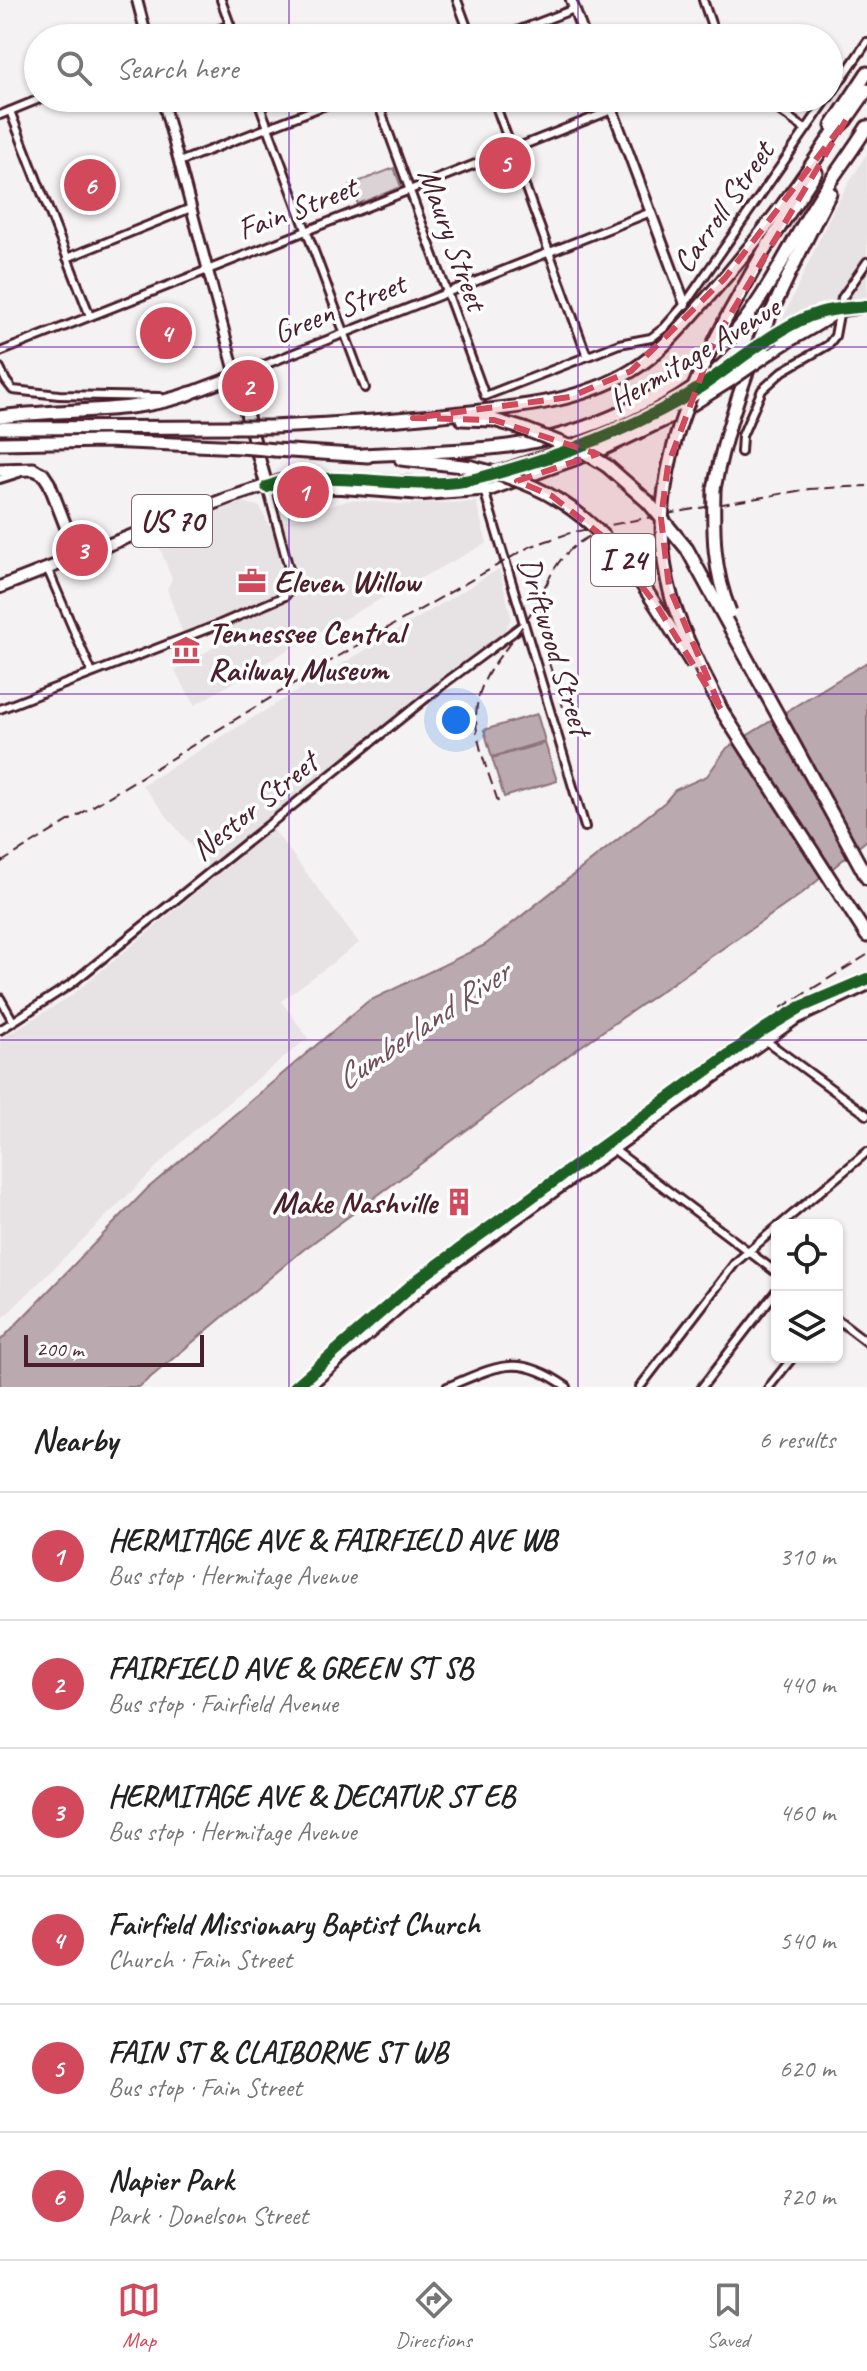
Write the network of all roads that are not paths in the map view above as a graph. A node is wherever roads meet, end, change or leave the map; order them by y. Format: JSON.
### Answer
{"nodes":[{"id":1,"x":137,"y":0,"type":"edge"},
{"id":2,"x":221,"y":0,"type":"edge"},
{"id":3,"x":457,"y":0,"type":"edge"},
{"id":4,"x":703,"y":0,"type":"edge"},
{"id":5,"x":572,"y":4,"type":"edge"},
{"id":6,"x":143,"y":24,"type":"edge"},
{"id":7,"x":230,"y":24,"type":"edge"},
{"id":8,"x":466,"y":24,"type":"edge"},
{"id":9,"x":529,"y":24,"type":"edge"},
{"id":10,"x":580,"y":24,"type":"edge"},
{"id":11,"x":711,"y":24,"type":"edge"},
{"id":12,"x":867,"y":42,"type":"edge"},
{"id":13,"x":867,"y":73,"type":"edge"},
{"id":14,"x":843,"y":77,"type":"edge"},
{"id":15,"x":867,"y":90,"type":"edge"},
{"id":16,"x":24,"y":105,"type":"edge"},
{"id":17,"x":843,"y":110,"type":"edge"},
{"id":18,"x":10,"y":111,"type":"junction"},
{"id":19,"x":166,"y":112,"type":"edge"},
{"id":20,"x":262,"y":112,"type":"edge"},
{"id":21,"x":307,"y":112,"type":"edge"},
{"id":22,"x":381,"y":112,"type":"edge"},
{"id":23,"x":498,"y":112,"type":"edge"},
{"id":24,"x":607,"y":112,"type":"edge"},
{"id":25,"x":613,"y":112,"type":"edge"},
{"id":26,"x":781,"y":112,"type":"edge"},
{"id":27,"x":818,"y":112,"type":"edge"},
{"id":28,"x":842,"y":112,"type":"edge"},
{"id":29,"x":0,"y":115,"type":"edge"},
{"id":30,"x":846,"y":120,"type":"junction"},
{"id":31,"x":268,"y":127,"type":"junction"},
{"id":32,"x":867,"y":127,"type":"edge"},
{"id":33,"x":805,"y":129,"type":"junction"},
{"id":34,"x":512,"y":150,"type":"junction"},
{"id":35,"x":852,"y":151,"type":"junction"},
{"id":36,"x":179,"y":162,"type":"junction"},
{"id":37,"x":805,"y":175,"type":"junction"},
{"id":38,"x":410,"y":190,"type":"junction"},
{"id":39,"x":191,"y":208,"type":"junction"},
{"id":40,"x":651,"y":212,"type":"junction"},
{"id":41,"x":307,"y":231,"type":"junction"},
{"id":42,"x":549,"y":253,"type":"junction"},
{"id":43,"x":67,"y":258,"type":"junction"},
{"id":44,"x":867,"y":262,"type":"edge"},
{"id":45,"x":209,"y":269,"type":"junction"},
{"id":46,"x":448,"y":293,"type":"junction"},
{"id":47,"x":685,"y":304,"type":"junction"},
{"id":48,"x":867,"y":306,"type":"edge"},
{"id":49,"x":839,"y":310,"type":"junction"},
{"id":50,"x":90,"y":316,"type":"junction"},
{"id":51,"x":344,"y":334,"type":"junction"},
{"id":52,"x":0,"y":352,"type":"edge"},
{"id":53,"x":587,"y":356,"type":"junction"},
{"id":54,"x":0,"y":368,"type":"edge"},
{"id":55,"x":236,"y":376,"type":"junction"},
{"id":56,"x":365,"y":388,"type":"dead end"},
{"id":57,"x":191,"y":393,"type":"junction"},
{"id":58,"x":485,"y":396,"type":"joint"},
{"id":59,"x":0,"y":417,"type":"edge"},
{"id":60,"x":413,"y":418,"type":"junction"},
{"id":61,"x":0,"y":428,"type":"edge"},
{"id":62,"x":0,"y":443,"type":"edge"},
{"id":63,"x":741,"y":452,"type":"dead end"},
{"id":64,"x":363,"y":455,"type":"junction"},
{"id":65,"x":33,"y":469,"type":"junction"},
{"id":66,"x":0,"y":470,"type":"edge"},
{"id":67,"x":480,"y":478,"type":"junction"},
{"id":68,"x":0,"y":479,"type":"edge"},
{"id":69,"x":267,"y":487,"type":"junction"},
{"id":70,"x":484,"y":490,"type":"junction"},
{"id":71,"x":78,"y":558,"type":"junction"},
{"id":72,"x":48,"y":570,"type":"junction"},
{"id":73,"x":0,"y":587,"type":"edge"},
{"id":74,"x":523,"y":625,"type":"junction"},
{"id":75,"x":92,"y":673,"type":"junction"},
{"id":76,"x":758,"y":679,"type":"junction"},
{"id":77,"x":0,"y":709,"type":"edge"},
{"id":78,"x":722,"y":711,"type":"junction"},
{"id":79,"x":585,"y":827,"type":"dead end"},
{"id":80,"x":867,"y":878,"type":"edge"},
{"id":81,"x":867,"y":936,"type":"edge"},
{"id":82,"x":867,"y":986,"type":"edge"},
{"id":83,"x":0,"y":998,"type":"edge"},
{"id":84,"x":13,"y":1021,"type":"junction"},
{"id":85,"x":0,"y":1030,"type":"edge"},
{"id":86,"x":765,"y":1040,"type":"junction"},
{"id":87,"x":867,"y":1115,"type":"edge"},
{"id":88,"x":613,"y":1149,"type":"junction"},
{"id":89,"x":867,"y":1152,"type":"edge"},
{"id":90,"x":786,"y":1219,"type":"edge"},
{"id":91,"x":771,"y":1232,"type":"edge"},
{"id":92,"x":748,"y":1252,"type":"junction"},
{"id":93,"x":771,"y":1269,"type":"edge"},
{"id":94,"x":776,"y":1291,"type":"edge"},
{"id":95,"x":843,"y":1324,"type":"edge"},
{"id":96,"x":867,"y":1342,"type":"edge"},
{"id":97,"x":788,"y":1363,"type":"edge"},
{"id":98,"x":309,"y":1387,"type":"edge"},
{"id":99,"x":447,"y":1387,"type":"edge"},
{"id":100,"x":567,"y":1387,"type":"edge"},
{"id":101,"x":640,"y":1387,"type":"edge"},
{"id":102,"x":702,"y":1387,"type":"edge"},
{"id":103,"x":769,"y":1387,"type":"edge"}],
"edges":[{"from":1,"to":6,"type":"street"},
{"from":2,"to":7,"type":"street"},
{"from":3,"to":8,"type":"street"},
{"from":4,"to":11,"type":"street"},
{"from":5,"to":9,"type":"street"},
{"from":5,"to":10,"type":"street"},
{"from":12,"to":14,"type":"street","name":"Carroll Street"},
{"from":13,"to":17,"type":"highway"},
{"from":15,"to":30,"type":"highway"},
{"from":16,"to":18,"type":"street"},
{"from":18,"to":29,"type":"street"},
{"from":18,"to":43,"type":"street"},
{"from":19,"to":36,"type":"street"},
{"from":20,"to":31,"type":"street"},
{"from":21,"to":31,"type":"street"},
{"from":22,"to":38,"type":"street","name":"Maury Street"},
{"from":23,"to":34,"type":"street"},
{"from":24,"to":34,"type":"street","name":"Fain Street"},
{"from":25,"to":40,"type":"street"},
{"from":26,"to":33,"type":"street"},
{"from":27,"to":33,"type":"street","name":"Carroll Street"},
{"from":28,"to":37,"type":"highway"},
{"from":30,"to":37,"type":"highway"},
{"from":30,"to":78,"type":"highway","bridge":true},
{"from":31,"to":36,"type":"street"},
{"from":31,"to":41,"type":"street"},
{"from":32,"to":35,"type":"highway"},
{"from":33,"to":47,"type":"street","name":"Carroll Street"},
{"from":34,"to":38,"type":"street","name":"Fain Street"},
{"from":34,"to":42,"type":"street"},
{"from":35,"to":64,"type":"highway"},
{"from":35,"to":76,"type":"highway","bridge":true},
{"from":36,"to":39,"type":"street"},
{"from":37,"to":60,"type":"highway"},
{"from":38,"to":41,"type":"street","name":"Fain Street"},
{"from":38,"to":46,"type":"street","name":"Maury Street"},
{"from":39,"to":43,"type":"street"},
{"from":39,"to":45,"type":"street"},
{"from":40,"to":42,"type":"street","name":"Green Street"},
{"from":40,"to":47,"type":"street"},
{"from":41,"to":45,"type":"street","name":"Fain Street"},
{"from":41,"to":51,"type":"street"},
{"from":42,"to":46,"type":"street","name":"Green Street"},
{"from":42,"to":53,"type":"street"},
{"from":43,"to":50,"type":"street"},
{"from":44,"to":49,"type":"street"},
{"from":45,"to":50,"type":"street","name":"Fain Street"},
{"from":45,"to":55,"type":"street"},
{"from":46,"to":51,"type":"street","name":"Green Street"},
{"from":46,"to":58,"type":"street","name":"Maury Street"},
{"from":47,"to":53,"type":"street","name":"Carroll Street"},
{"from":48,"to":49,"type":"main road","name":"Hermitage Avenue","number":"US 70"},
{"from":49,"to":63,"type":"street"},
{"from":49,"to":67,"type":"main road","name":"Hermitage Avenue","number":"US 70","bridge":true},
{"from":49,"to":70,"type":"main road","name":"Hermitage Avenue","number":"US 70","bridge":true},
{"from":50,"to":52,"type":"street","name":"Fain Street"},
{"from":51,"to":55,"type":"street","name":"Green Street"},
{"from":51,"to":56,"type":"street"},
{"from":53,"to":58,"type":"street","name":"Carroll Street"},
{"from":54,"to":57,"type":"street","name":"Green Street"},
{"from":55,"to":57,"type":"main road","name":"Green Street"},
{"from":55,"to":69,"type":"main road"},
{"from":57,"to":59,"type":"highway"},
{"from":60,"to":61,"type":"highway","number":"I 24","bridge":true},
{"from":60,"to":76,"type":"highway","number":"I 24","bridge":true},
{"from":62,"to":64,"type":"highway","number":"I 24","bridge":true},
{"from":64,"to":78,"type":"highway","number":"I 24","bridge":true},
{"from":65,"to":66,"type":"highway"},
{"from":65,"to":68,"type":"street"},
{"from":65,"to":71,"type":"main road"},
{"from":67,"to":69,"type":"main road","name":"Hermitage Avenue","number":"US 70"},
{"from":67,"to":70,"type":"street","name":"Driftwood Street"},
{"from":69,"to":70,"type":"main road","name":"Hermitage Avenue","number":"US 70"},
{"from":69,"to":71,"type":"main road","name":"Hermitage Avenue","number":"US 70"},
{"from":69,"to":75,"type":"street"},
{"from":70,"to":74,"type":"street","name":"Driftwood Street"},
{"from":71,"to":72,"type":"main road","name":"Hermitage Avenue","number":"US 70"},
{"from":72,"to":73,"type":"main road","name":"Hermitage Avenue","number":"US 70"},
{"from":72,"to":75,"type":"street"},
{"from":74,"to":79,"type":"street","name":"Driftwood Street"},
{"from":74,"to":84,"type":"street","name":"Nestor Street"},
{"from":75,"to":77,"type":"street"},
{"from":76,"to":80,"type":"highway","number":"I 24"},
{"from":78,"to":81,"type":"highway","number":"I 24"},
{"from":82,"to":86,"type":"street"},
{"from":83,"to":84,"type":"street"},
{"from":84,"to":85,"type":"street","name":"Nestor Street"},
{"from":86,"to":87,"type":"street"},
{"from":86,"to":88,"type":"street"},
{"from":88,"to":92,"type":"street"},
{"from":88,"to":98,"type":"street"},
{"from":89,"to":90,"type":"street"},
{"from":91,"to":92,"type":"street"},
{"from":92,"to":93,"type":"street"},
{"from":92,"to":101,"type":"street"},
{"from":94,"to":102,"type":"street"},
{"from":95,"to":96,"type":"street"},
{"from":97,"to":103,"type":"street"},
{"from":99,"to":100,"type":"street"}]}
